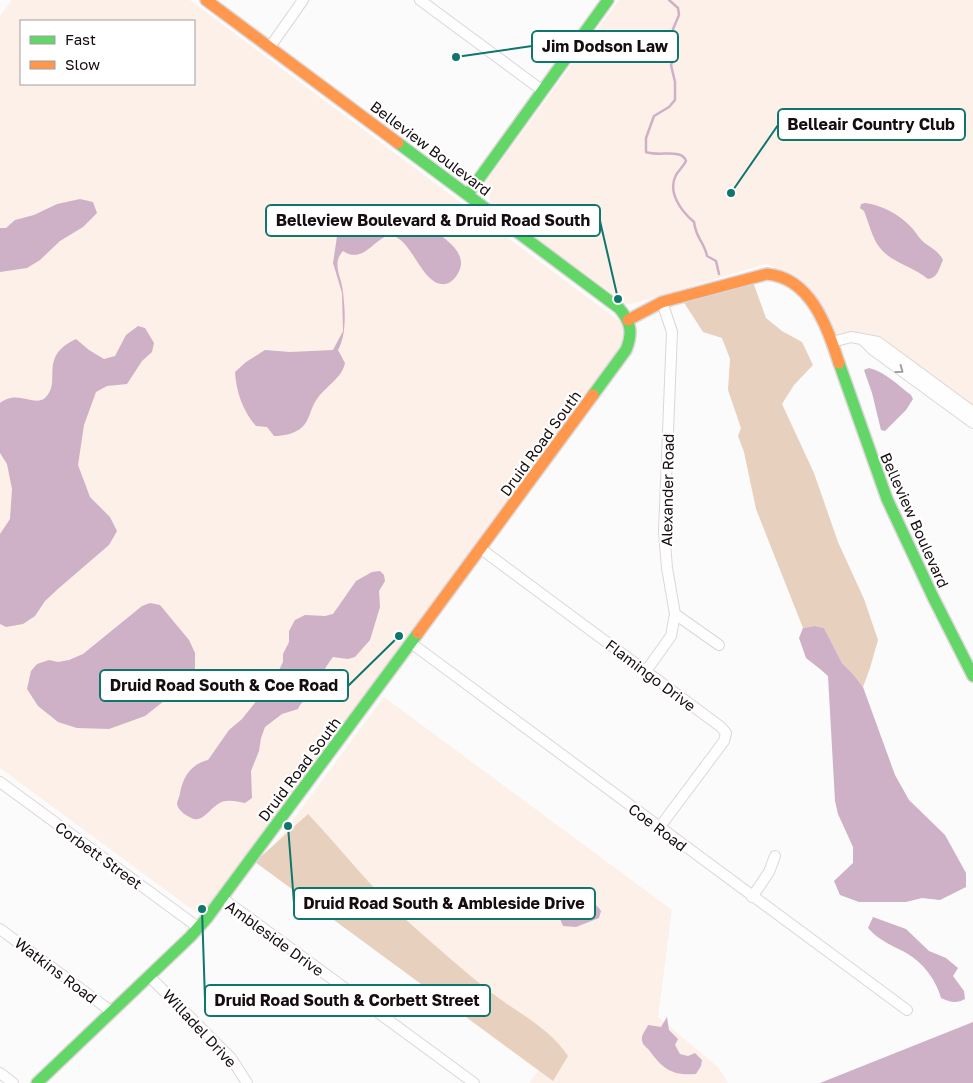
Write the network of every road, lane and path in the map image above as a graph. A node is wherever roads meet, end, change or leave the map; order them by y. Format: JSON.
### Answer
{"nodes":[{"id":1,"x":206,"y":0,"type":"edge"},
{"id":2,"x":303,"y":0,"type":"edge"},
{"id":3,"x":420,"y":0,"type":"edge"},
{"id":4,"x":608,"y":0,"type":"edge"},
{"id":5,"x":270,"y":47,"type":"junction"},
{"id":6,"x":542,"y":91,"type":"junction"},
{"id":7,"x":468,"y":194,"type":"junction"},
{"id":8,"x":662,"y":302,"type":"junction"},
{"id":9,"x":628,"y":320,"type":"junction"},
{"id":10,"x":862,"y":340,"type":"junction"},
{"id":11,"x":832,"y":342,"type":"junction"},
{"id":12,"x":973,"y":412,"type":"edge"},
{"id":13,"x":973,"y":423,"type":"edge"},
{"id":14,"x":481,"y":549,"type":"junction"},
{"id":15,"x":676,"y":614,"type":"junction"},
{"id":16,"x":411,"y":643,"type":"junction"},
{"id":17,"x":719,"y":645,"type":"dead end"},
{"id":18,"x":646,"y":671,"type":"junction"},
{"id":19,"x":973,"y":676,"type":"edge"},
{"id":20,"x":0,"y":782,"type":"edge"},
{"id":21,"x":659,"y":828,"type":"junction"},
{"id":22,"x":775,"y":856,"type":"dead end"},
{"id":23,"x":752,"y":897,"type":"junction"},
{"id":24,"x":222,"y":898,"type":"junction"},
{"id":25,"x":199,"y":928,"type":"junction"},
{"id":26,"x":0,"y":929,"type":"edge"},
{"id":27,"x":149,"y":976,"type":"junction"},
{"id":28,"x":906,"y":1010,"type":"dead end"},
{"id":29,"x":112,"y":1012,"type":"junction"},
{"id":30,"x":0,"y":1073,"type":"edge"},
{"id":31,"x":13,"y":1083,"type":"edge"},
{"id":32,"x":36,"y":1083,"type":"edge"},
{"id":33,"x":247,"y":1083,"type":"edge"},
{"id":34,"x":474,"y":1083,"type":"edge"}],
"edges":[{"from":1,"to":5,"type":"street","name":"Belleview Boulevard"},
{"from":2,"to":5,"type":"street"},
{"from":3,"to":6,"type":"street"},
{"from":4,"to":6,"type":"street"},
{"from":5,"to":7,"type":"street","name":"Belleview Boulevard"},
{"from":6,"to":7,"type":"street"},
{"from":7,"to":9,"type":"street","name":"Belleview Boulevard"},
{"from":8,"to":9,"type":"street","name":"Belleview Boulevard"},
{"from":8,"to":11,"type":"street","name":"Belleview Boulevard"},
{"from":8,"to":15,"type":"street","name":"Alexander Road"},
{"from":9,"to":14,"type":"street","name":"Druid Road South"},
{"from":10,"to":11,"type":"street"},
{"from":10,"to":12,"type":"street"},
{"from":10,"to":13,"type":"street","one_way":true},
{"from":11,"to":19,"type":"street","name":"Belleview Boulevard"},
{"from":14,"to":16,"type":"street","name":"Druid Road South"},
{"from":14,"to":18,"type":"street","name":"Flamingo Drive"},
{"from":15,"to":17,"type":"street"},
{"from":15,"to":18,"type":"street","name":"Alexander Road"},
{"from":16,"to":21,"type":"street","name":"Coe Road"},
{"from":16,"to":24,"type":"street","name":"Druid Road South"},
{"from":18,"to":21,"type":"street","name":"Flamingo Drive"},
{"from":20,"to":25,"type":"street","name":"Corbett Street"},
{"from":21,"to":23,"type":"street","name":"Coe Road"},
{"from":22,"to":23,"type":"street"},
{"from":23,"to":28,"type":"street","name":"Coe Road"},
{"from":24,"to":25,"type":"street","name":"Druid Road South"},
{"from":24,"to":34,"type":"street","name":"Ambleside Drive"},
{"from":25,"to":27,"type":"street","name":"Druid Road South"},
{"from":26,"to":29,"type":"street","name":"Watkins Road"},
{"from":27,"to":29,"type":"street","name":"Druid Road South"},
{"from":27,"to":33,"type":"street","name":"Willadel Drive"},
{"from":29,"to":32,"type":"street","name":"Druid Road South"},
{"from":30,"to":31,"type":"street"}]}
